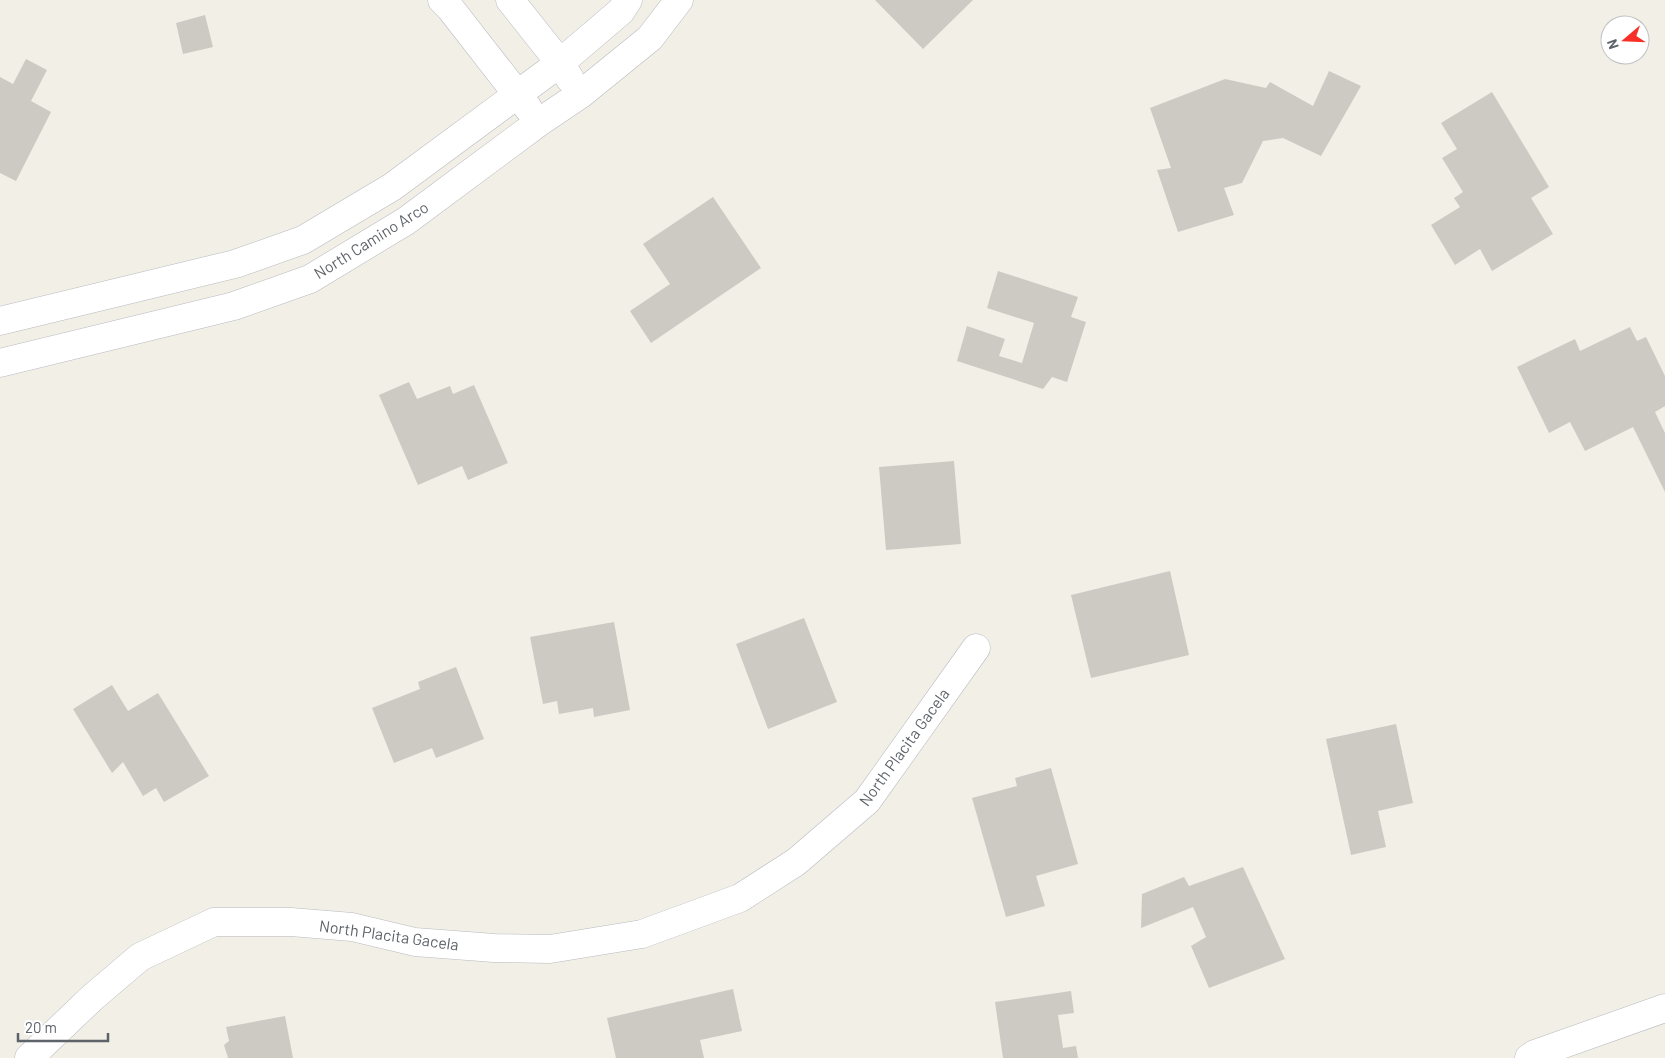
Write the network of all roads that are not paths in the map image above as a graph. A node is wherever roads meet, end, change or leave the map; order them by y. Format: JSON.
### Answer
{"nodes":[{"id":1,"x":442,"y":0,"type":"edge"},
{"id":2,"x":510,"y":0,"type":"edge"},
{"id":3,"x":628,"y":0,"type":"edge"},
{"id":4,"x":679,"y":0,"type":"edge"},
{"id":5,"x":560,"y":63,"type":"junction"},
{"id":6,"x":518,"y":94,"type":"junction"},
{"id":7,"x":581,"y":94,"type":"junction"},
{"id":8,"x":538,"y":123,"type":"junction"},
{"id":9,"x":0,"y":320,"type":"edge"},
{"id":10,"x":0,"y":363,"type":"edge"},
{"id":11,"x":976,"y":648,"type":"dead end"},
{"id":12,"x":1665,"y":1008,"type":"edge"},
{"id":13,"x":29,"y":1058,"type":"edge"},
{"id":14,"x":1529,"y":1058,"type":"edge"}],
"edges":[{"from":1,"to":6,"type":"street"},
{"from":2,"to":5,"type":"street"},
{"from":3,"to":5,"type":"street"},
{"from":4,"to":7,"type":"street","name":"North Camino Arco"},
{"from":5,"to":6,"type":"street"},
{"from":5,"to":7,"type":"street"},
{"from":6,"to":8,"type":"street"},
{"from":6,"to":9,"type":"street"},
{"from":7,"to":8,"type":"street","name":"North Camino Arco"},
{"from":8,"to":10,"type":"street","name":"North Camino Arco"},
{"from":11,"to":13,"type":"street","name":"North Placita Gacela"},
{"from":12,"to":14,"type":"street"}]}
